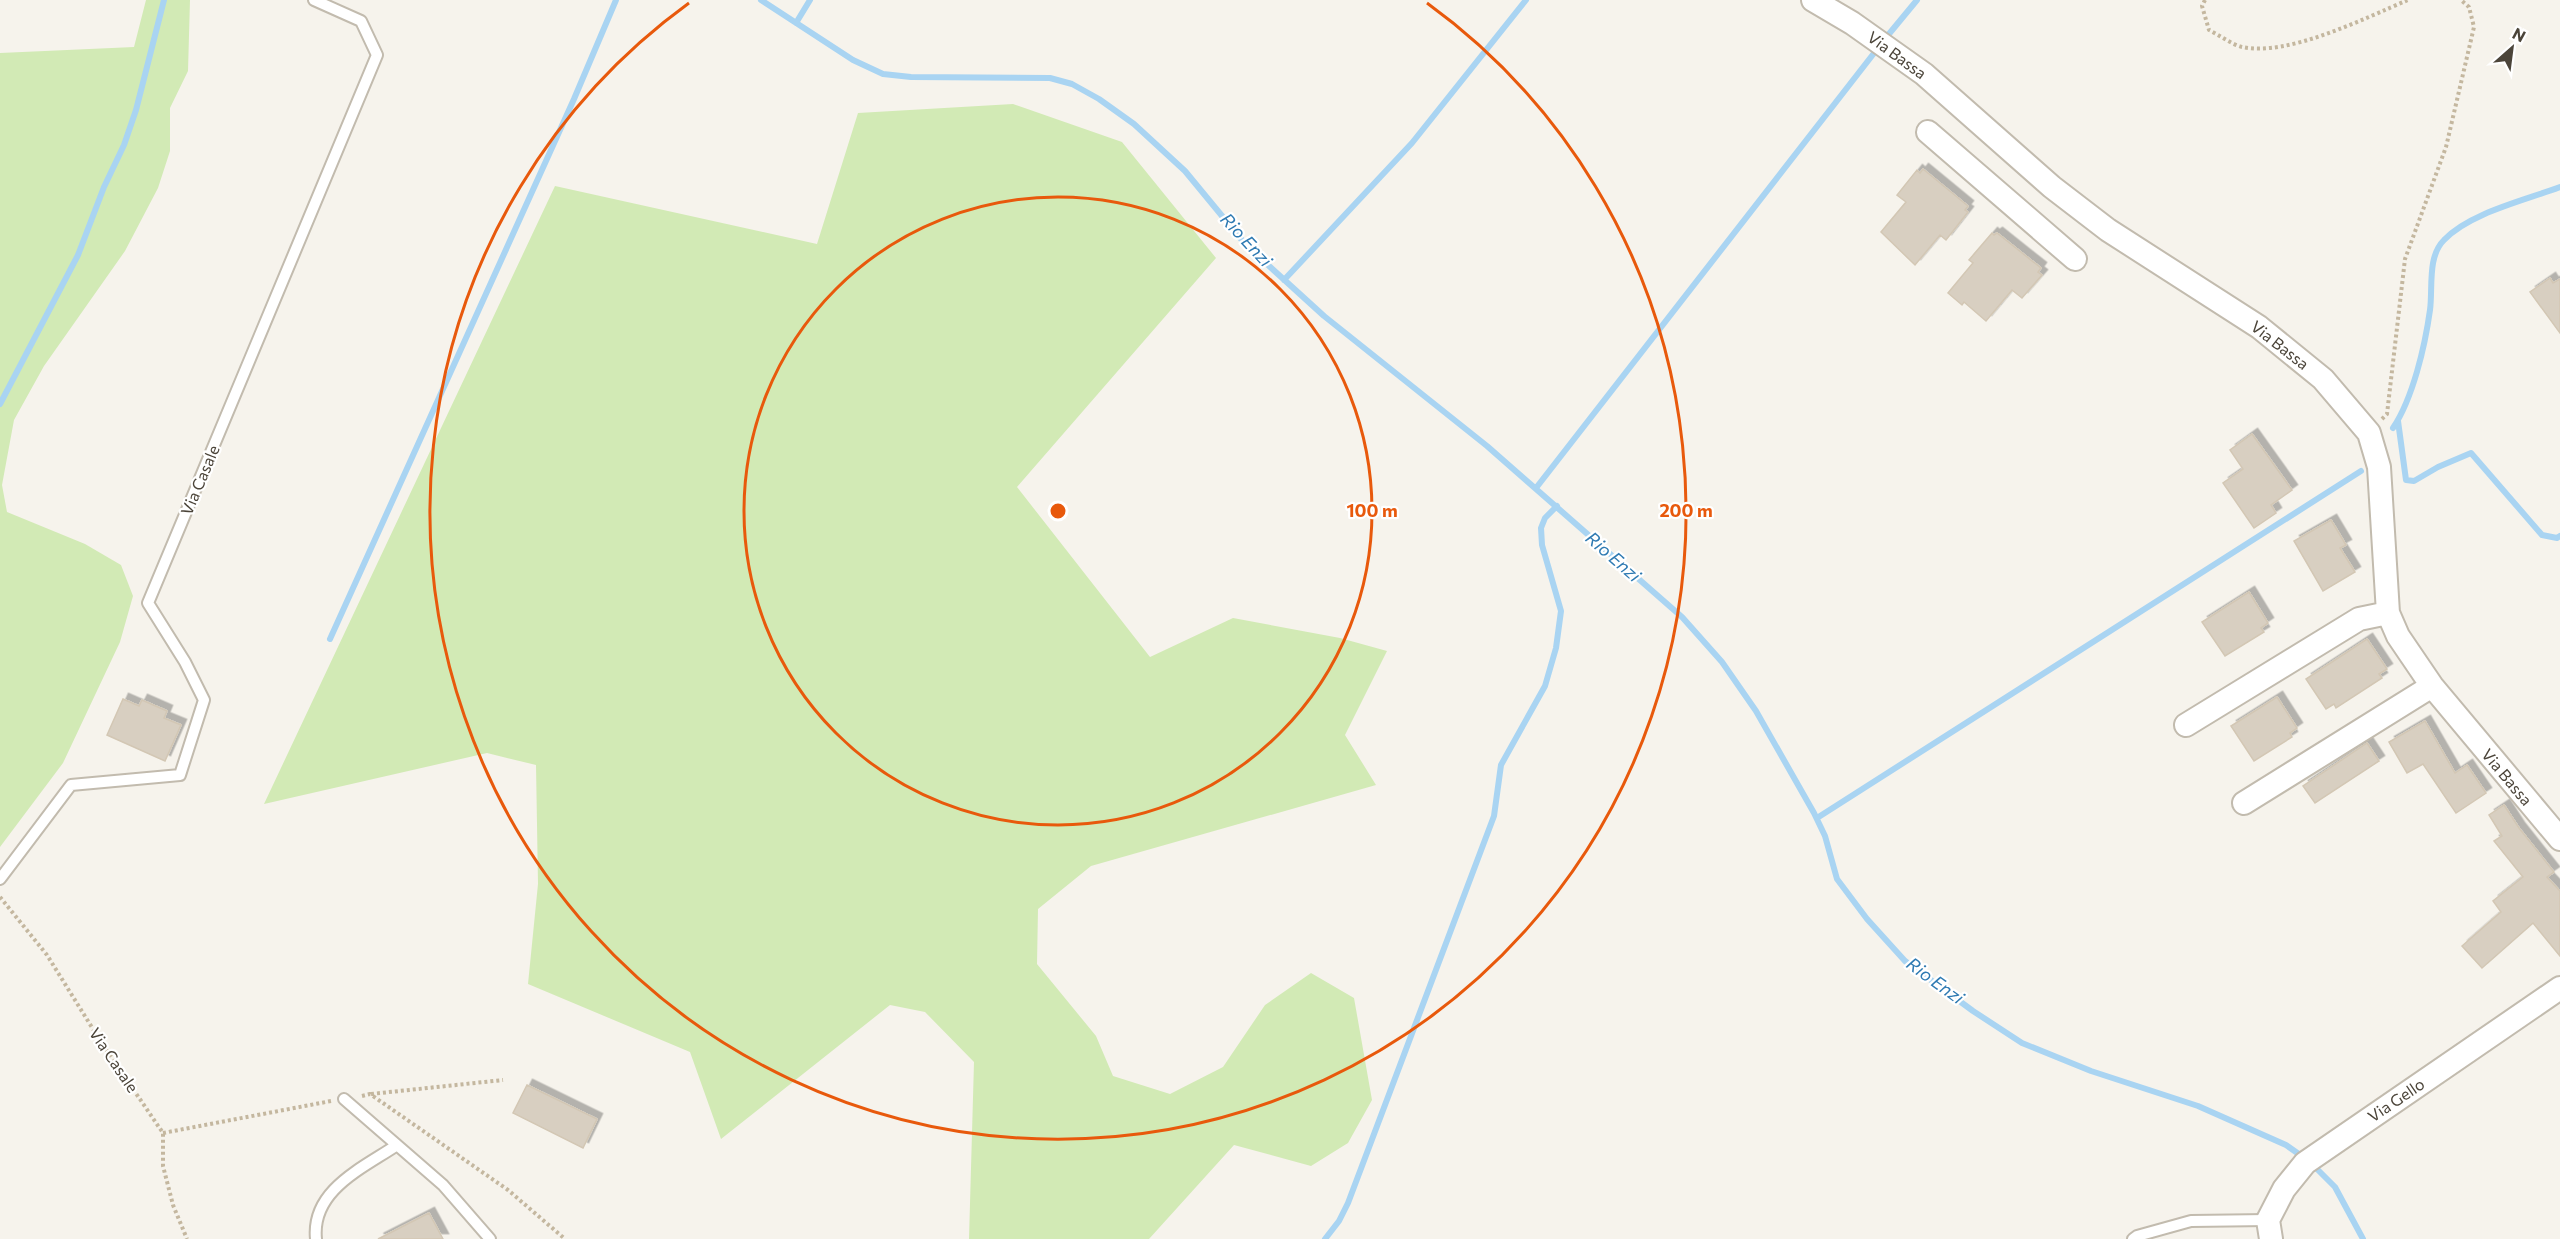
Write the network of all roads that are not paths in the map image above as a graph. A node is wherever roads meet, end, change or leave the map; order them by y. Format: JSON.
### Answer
{"nodes":[{"id":1,"x":314,"y":0,"type":"edge"},
{"id":2,"x":1813,"y":0,"type":"edge"},
{"id":3,"x":1928,"y":132,"type":"dead end"},
{"id":4,"x":2028,"y":166,"type":"junction"},
{"id":5,"x":2003,"y":195,"type":"junction"},
{"id":6,"x":2075,"y":259,"type":"dead end"},
{"id":7,"x":2388,"y":613,"type":"junction"},
{"id":8,"x":2432,"y":686,"type":"junction"},
{"id":9,"x":2186,"y":725,"type":"dead end"},
{"id":10,"x":2244,"y":803,"type":"dead end"},
{"id":11,"x":2558,"y":835,"type":"edge"},
{"id":12,"x":0,"y":879,"type":"edge"},
{"id":13,"x":2560,"y":988,"type":"edge"},
{"id":14,"x":344,"y":1099,"type":"dead end"},
{"id":15,"x":397,"y":1145,"type":"junction"},
{"id":16,"x":2269,"y":1229,"type":"edge"},
{"id":17,"x":316,"y":1239,"type":"edge"},
{"id":18,"x":490,"y":1239,"type":"edge"},
{"id":19,"x":2133,"y":1239,"type":"edge"}],
"edges":[{"from":1,"to":12,"type":"lane","name":"Via Casale"},
{"from":2,"to":4,"type":"street","name":"Via Bassa"},
{"from":3,"to":5,"type":"street"},
{"from":4,"to":5,"type":"street"},
{"from":4,"to":7,"type":"street","name":"Via Bassa"},
{"from":5,"to":6,"type":"street"},
{"from":7,"to":8,"type":"street","name":"Via Bassa"},
{"from":7,"to":9,"type":"street"},
{"from":8,"to":10,"type":"street"},
{"from":8,"to":11,"type":"street","name":"Via Bassa"},
{"from":13,"to":16,"type":"street","name":"Via Gello"},
{"from":14,"to":15,"type":"lane"},
{"from":15,"to":17,"type":"lane"},
{"from":15,"to":18,"type":"lane"},
{"from":16,"to":19,"type":"lane"}]}
